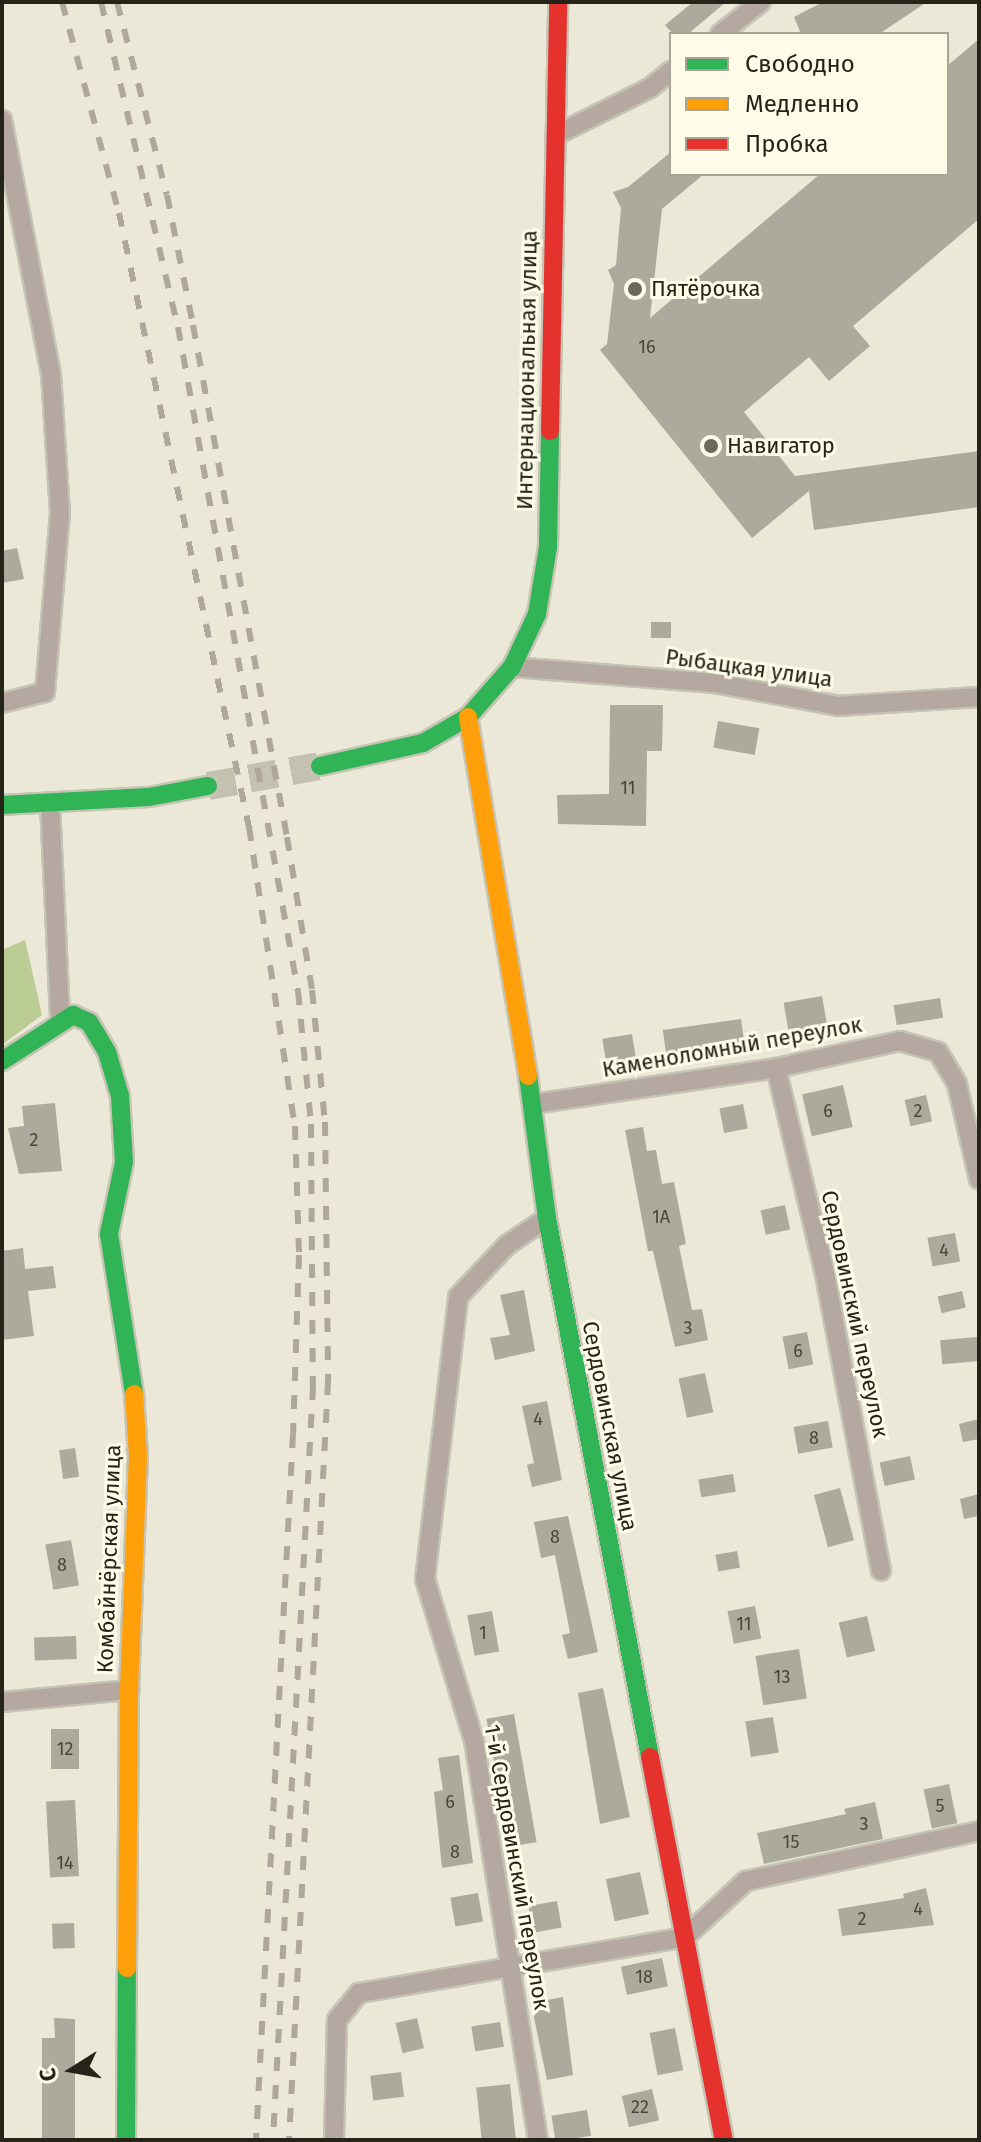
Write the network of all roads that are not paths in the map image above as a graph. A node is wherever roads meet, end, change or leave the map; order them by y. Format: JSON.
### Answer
{"nodes":[{"id":1,"x":558,"y":2,"type":"edge"},
{"id":2,"x":761,"y":2,"type":"edge"},
{"id":3,"x":723,"y":32,"type":"edge"},
{"id":4,"x":669,"y":73,"type":"edge"},
{"id":5,"x":2,"y":120,"type":"edge"},
{"id":6,"x":556,"y":135,"type":"junction"},
{"id":7,"x":512,"y":667,"type":"junction"},
{"id":8,"x":979,"y":697,"type":"edge"},
{"id":9,"x":2,"y":703,"type":"edge"},
{"id":10,"x":468,"y":717,"type":"junction"},
{"id":11,"x":320,"y":766,"type":"tunnel mouth"},
{"id":12,"x":208,"y":786,"type":"tunnel mouth"},
{"id":13,"x":50,"y":804,"type":"junction"},
{"id":14,"x":2,"y":805,"type":"edge"},
{"id":15,"x":60,"y":1019,"type":"junction"},
{"id":16,"x":2,"y":1061,"type":"edge"},
{"id":17,"x":776,"y":1068,"type":"junction"},
{"id":18,"x":533,"y":1104,"type":"junction"},
{"id":19,"x":979,"y":1179,"type":"edge"},
{"id":20,"x":547,"y":1218,"type":"junction"},
{"id":21,"x":881,"y":1571,"type":"dead end"},
{"id":22,"x":129,"y":1690,"type":"junction"},
{"id":23,"x":2,"y":1702,"type":"edge"},
{"id":24,"x":979,"y":1831,"type":"edge"},
{"id":25,"x":685,"y":1937,"type":"junction"},
{"id":26,"x":511,"y":1967,"type":"junction"},
{"id":27,"x":126,"y":2140,"type":"edge"},
{"id":28,"x":334,"y":2140,"type":"edge"},
{"id":29,"x":538,"y":2140,"type":"edge"},
{"id":30,"x":724,"y":2140,"type":"edge"}],
"edges":[{"from":1,"to":6,"type":"street","name":"Интернациональная улица"},
{"from":2,"to":3,"type":"street"},
{"from":4,"to":6,"type":"street"},
{"from":5,"to":9,"type":"street"},
{"from":6,"to":7,"type":"street","name":"Интернациональная улица"},
{"from":7,"to":8,"type":"street","name":"Рыбацкая улица"},
{"from":7,"to":10,"type":"street","name":"Интернациональная улица"},
{"from":10,"to":11,"type":"street","name":"Интернациональная улица"},
{"from":10,"to":18,"type":"street","name":"Сердовинская улица"},
{"from":12,"to":13,"type":"street"},
{"from":13,"to":14,"type":"street"},
{"from":13,"to":15,"type":"street"},
{"from":15,"to":16,"type":"street"},
{"from":15,"to":22,"type":"street","name":"Комбайнёрская улица"},
{"from":17,"to":18,"type":"street","name":"Каменоломный переулок"},
{"from":17,"to":19,"type":"street","name":"Каменоломный переулок"},
{"from":17,"to":21,"type":"street","name":"Сердовинский переулок"},
{"from":18,"to":20,"type":"street","name":"Сердовинская улица"},
{"from":20,"to":25,"type":"street","name":"Сердовинская улица"},
{"from":20,"to":26,"type":"street","name":"1-й Сердовинский переулок"},
{"from":22,"to":23,"type":"street"},
{"from":22,"to":27,"type":"street","name":"Комбайнёрская улица"},
{"from":24,"to":25,"type":"street"},
{"from":25,"to":26,"type":"street"},
{"from":25,"to":30,"type":"street","name":"Сердовинская улица"},
{"from":26,"to":28,"type":"street"},
{"from":26,"to":29,"type":"street","name":"1-й Сердовинский переулок"}]}
